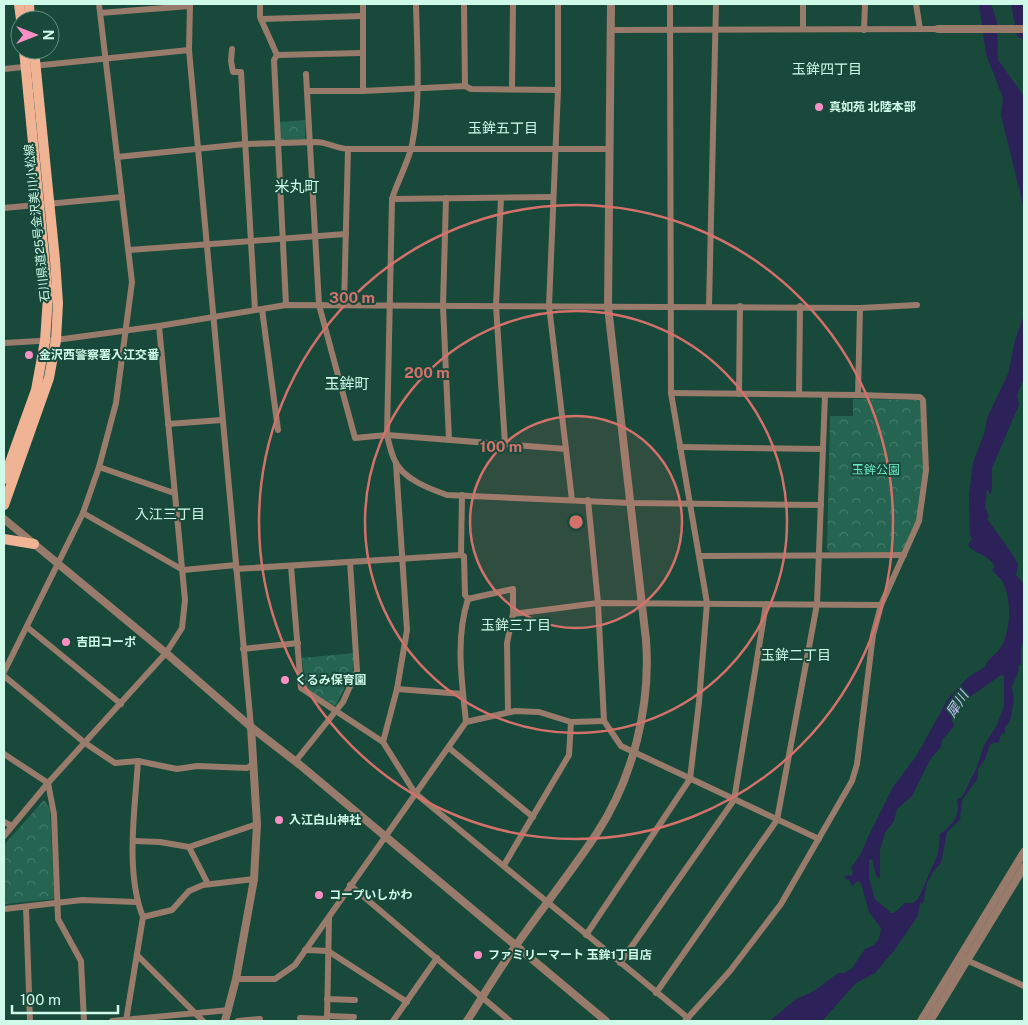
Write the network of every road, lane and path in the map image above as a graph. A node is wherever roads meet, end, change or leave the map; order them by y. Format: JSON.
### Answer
{"nodes":[{"id":1,"x":99,"y":4,"type":"edge"},
{"id":2,"x":260,"y":4,"type":"edge"},
{"id":3,"x":363,"y":4,"type":"edge"},
{"id":4,"x":416,"y":4,"type":"edge"},
{"id":5,"x":464,"y":4,"type":"edge"},
{"id":6,"x":513,"y":4,"type":"edge"},
{"id":7,"x":558,"y":4,"type":"edge"},
{"id":8,"x":611,"y":4,"type":"edge"},
{"id":9,"x":670,"y":4,"type":"edge"},
{"id":10,"x":716,"y":4,"type":"edge"},
{"id":11,"x":803,"y":4,"type":"edge"},
{"id":12,"x":865,"y":4,"type":"edge"},
{"id":13,"x":916,"y":4,"type":"edge"},
{"id":14,"x":190,"y":5,"type":"edge"},
{"id":15,"x":100,"y":13,"type":"junction"},
{"id":16,"x":363,"y":16,"type":"junction"},
{"id":17,"x":262,"y":19,"type":"junction"},
{"id":18,"x":669,"y":29,"type":"junction"},
{"id":19,"x":803,"y":29,"type":"junction"},
{"id":20,"x":920,"y":29,"type":"junction"},
{"id":21,"x":938,"y":29,"type":"joint"},
{"id":22,"x":1024,"y":29,"type":"edge"},
{"id":23,"x":611,"y":30,"type":"junction"},
{"id":24,"x":715,"y":30,"type":"junction"},
{"id":25,"x":864,"y":30,"type":"junction"},
{"id":26,"x":232,"y":49,"type":"dead end"},
{"id":27,"x":189,"y":50,"type":"junction"},
{"id":28,"x":363,"y":53,"type":"junction"},
{"id":29,"x":277,"y":54,"type":"junction"},
{"id":30,"x":105,"y":59,"type":"junction"},
{"id":31,"x":28,"y":60,"type":"edge"},
{"id":32,"x":32,"y":60,"type":"edge"},
{"id":33,"x":30,"y":67,"type":"junction"},
{"id":34,"x":4,"y":69,"type":"edge"},
{"id":35,"x":306,"y":74,"type":"dead end"},
{"id":36,"x":465,"y":86,"type":"junction"},
{"id":37,"x":417,"y":87,"type":"junction"},
{"id":38,"x":512,"y":89,"type":"junction"},
{"id":39,"x":558,"y":90,"type":"junction"},
{"id":40,"x":307,"y":91,"type":"junction"},
{"id":41,"x":363,"y":91,"type":"junction"},
{"id":42,"x":309,"y":142,"type":"junction"},
{"id":43,"x":245,"y":144,"type":"junction"},
{"id":44,"x":279,"y":144,"type":"junction"},
{"id":45,"x":197,"y":148,"type":"junction"},
{"id":46,"x":412,"y":148,"type":"junction"},
{"id":47,"x":555,"y":148,"type":"junction"},
{"id":48,"x":348,"y":149,"type":"junction"},
{"id":49,"x":610,"y":149,"type":"junction"},
{"id":50,"x":117,"y":157,"type":"junction"},
{"id":51,"x":122,"y":197,"type":"junction"},
{"id":52,"x":553,"y":197,"type":"junction"},
{"id":53,"x":446,"y":198,"type":"junction"},
{"id":54,"x":501,"y":198,"type":"junction"},
{"id":55,"x":392,"y":199,"type":"junction"},
{"id":56,"x":43,"y":204,"type":"junction"},
{"id":57,"x":4,"y":208,"type":"edge"},
{"id":58,"x":346,"y":234,"type":"junction"},
{"id":59,"x":315,"y":236,"type":"junction"},
{"id":60,"x":283,"y":239,"type":"junction"},
{"id":61,"x":251,"y":241,"type":"junction"},
{"id":62,"x":206,"y":244,"type":"junction"},
{"id":63,"x":128,"y":250,"type":"junction"},
{"id":64,"x":286,"y":305,"type":"junction"},
{"id":65,"x":319,"y":305,"type":"junction"},
{"id":66,"x":344,"y":305,"type":"junction"},
{"id":67,"x":917,"y":305,"type":"dead end"},
{"id":68,"x":390,"y":306,"type":"junction"},
{"id":69,"x":443,"y":306,"type":"junction"},
{"id":70,"x":496,"y":306,"type":"junction"},
{"id":71,"x":549,"y":306,"type":"junction"},
{"id":72,"x":671,"y":306,"type":"junction"},
{"id":73,"x":709,"y":306,"type":"junction"},
{"id":74,"x":740,"y":306,"type":"junction"},
{"id":75,"x":800,"y":306,"type":"junction"},
{"id":76,"x":608,"y":307,"type":"junction"},
{"id":77,"x":860,"y":308,"type":"junction"},
{"id":78,"x":262,"y":309,"type":"junction"},
{"id":79,"x":255,"y":310,"type":"junction"},
{"id":80,"x":212,"y":319,"type":"junction"},
{"id":81,"x":159,"y":326,"type":"junction"},
{"id":82,"x":126,"y":330,"type":"junction"},
{"id":83,"x":51,"y":341,"type":"junction"},
{"id":84,"x":4,"y":343,"type":"edge"},
{"id":85,"x":671,"y":393,"type":"junction"},
{"id":86,"x":739,"y":394,"type":"junction"},
{"id":87,"x":799,"y":394,"type":"junction"},
{"id":88,"x":825,"y":395,"type":"junction"},
{"id":89,"x":858,"y":395,"type":"junction"},
{"id":90,"x":222,"y":420,"type":"junction"},
{"id":91,"x":168,"y":424,"type":"junction"},
{"id":92,"x":278,"y":430,"type":"dead end"},
{"id":93,"x":387,"y":435,"type":"junction"},
{"id":94,"x":449,"y":440,"type":"junction"},
{"id":95,"x":505,"y":444,"type":"junction"},
{"id":96,"x":680,"y":447,"type":"junction"},
{"id":97,"x":566,"y":449,"type":"junction"},
{"id":98,"x":823,"y":449,"type":"junction"},
{"id":99,"x":396,"y":463,"type":"junction"},
{"id":100,"x":100,"y":467,"type":"junction"},
{"id":101,"x":4,"y":477,"type":"edge"},
{"id":102,"x":174,"y":493,"type":"junction"},
{"id":103,"x":462,"y":495,"type":"junction"},
{"id":104,"x":572,"y":500,"type":"junction"},
{"id":105,"x":588,"y":500,"type":"junction"},
{"id":106,"x":630,"y":503,"type":"junction"},
{"id":107,"x":691,"y":504,"type":"junction"},
{"id":108,"x":4,"y":505,"type":"edge"},
{"id":109,"x":821,"y":505,"type":"junction"},
{"id":110,"x":83,"y":513,"type":"junction"},
{"id":111,"x":4,"y":519,"type":"edge"},
{"id":112,"x":4,"y":539,"type":"edge"},
{"id":113,"x":34,"y":544,"type":"junction"},
{"id":114,"x":461,"y":555,"type":"junction"},
{"id":115,"x":904,"y":555,"type":"junction"},
{"id":116,"x":700,"y":556,"type":"junction"},
{"id":117,"x":819,"y":556,"type":"junction"},
{"id":118,"x":402,"y":559,"type":"junction"},
{"id":119,"x":350,"y":562,"type":"junction"},
{"id":120,"x":60,"y":564,"type":"junction"},
{"id":121,"x":291,"y":566,"type":"junction"},
{"id":122,"x":236,"y":567,"type":"junction"},
{"id":123,"x":183,"y":570,"type":"junction"},
{"id":124,"x":468,"y":600,"type":"junction"},
{"id":125,"x":598,"y":603,"type":"junction"},
{"id":126,"x":643,"y":603,"type":"junction"},
{"id":127,"x":707,"y":603,"type":"junction"},
{"id":128,"x":766,"y":604,"type":"junction"},
{"id":129,"x":817,"y":604,"type":"junction"},
{"id":130,"x":881,"y":605,"type":"junction"},
{"id":131,"x":513,"y":614,"type":"junction"},
{"id":132,"x":27,"y":627,"type":"junction"},
{"id":133,"x":298,"y":643,"type":"junction"},
{"id":134,"x":243,"y":649,"type":"junction"},
{"id":135,"x":166,"y":653,"type":"junction"},
{"id":136,"x":4,"y":674,"type":"edge"},
{"id":137,"x":397,"y":689,"type":"junction"},
{"id":138,"x":463,"y":694,"type":"junction"},
{"id":139,"x":121,"y":704,"type":"junction"},
{"id":140,"x":335,"y":712,"type":"junction"},
{"id":141,"x":508,"y":712,"type":"junction"},
{"id":142,"x":604,"y":721,"type":"junction"},
{"id":143,"x":466,"y":722,"type":"junction"},
{"id":144,"x":571,"y":722,"type":"junction"},
{"id":145,"x":251,"y":727,"type":"junction"},
{"id":146,"x":383,"y":742,"type":"junction"},
{"id":147,"x":85,"y":743,"type":"junction"},
{"id":148,"x":449,"y":748,"type":"junction"},
{"id":149,"x":633,"y":753,"type":"junction"},
{"id":150,"x":4,"y":754,"type":"edge"},
{"id":151,"x":138,"y":761,"type":"junction"},
{"id":152,"x":295,"y":762,"type":"junction"},
{"id":153,"x":252,"y":765,"type":"junction"},
{"id":154,"x":690,"y":779,"type":"junction"},
{"id":155,"x":48,"y":784,"type":"junction"},
{"id":156,"x":415,"y":793,"type":"junction"},
{"id":157,"x":734,"y":800,"type":"junction"},
{"id":158,"x":533,"y":817,"type":"junction"},
{"id":159,"x":777,"y":820,"type":"junction"},
{"id":160,"x":4,"y":822,"type":"edge"},
{"id":161,"x":257,"y":824,"type":"junction"},
{"id":162,"x":12,"y":826,"type":"junction"},
{"id":163,"x":4,"y":836,"type":"edge"},
{"id":164,"x":386,"y":838,"type":"junction"},
{"id":165,"x":819,"y":839,"type":"junction"},
{"id":166,"x":134,"y":841,"type":"junction"},
{"id":167,"x":189,"y":847,"type":"junction"},
{"id":168,"x":1024,"y":852,"type":"edge"},
{"id":169,"x":504,"y":865,"type":"junction"},
{"id":170,"x":1024,"y":867,"type":"edge"},
{"id":171,"x":254,"y":878,"type":"junction"},
{"id":172,"x":208,"y":884,"type":"junction"},
{"id":173,"x":350,"y":885,"type":"junction"},
{"id":174,"x":137,"y":902,"type":"junction"},
{"id":175,"x":548,"y":902,"type":"junction"},
{"id":176,"x":58,"y":903,"type":"junction"},
{"id":177,"x":26,"y":907,"type":"junction"},
{"id":178,"x":4,"y":909,"type":"edge"},
{"id":179,"x":329,"y":916,"type":"junction"},
{"id":180,"x":143,"y":917,"type":"junction"},
{"id":181,"x":586,"y":935,"type":"junction"},
{"id":182,"x":515,"y":946,"type":"junction"},
{"id":183,"x":305,"y":950,"type":"junction"},
{"id":184,"x":328,"y":951,"type":"junction"},
{"id":185,"x":137,"y":955,"type":"junction"},
{"id":186,"x":437,"y":958,"type":"junction"},
{"id":187,"x":963,"y":959,"type":"junction"},
{"id":188,"x":620,"y":963,"type":"junction"},
{"id":189,"x":236,"y":979,"type":"junction"},
{"id":190,"x":1024,"y":986,"type":"edge"},
{"id":191,"x":656,"y":993,"type":"junction"},
{"id":192,"x":482,"y":997,"type":"junction"},
{"id":193,"x":327,"y":999,"type":"junction"},
{"id":194,"x":355,"y":1000,"type":"dead end"},
{"id":195,"x":407,"y":1002,"type":"junction"},
{"id":196,"x":229,"y":1010,"type":"junction"},
{"id":197,"x":194,"y":1013,"type":"junction"},
{"id":198,"x":354,"y":1017,"type":"dead end"},
{"id":199,"x":177,"y":1018,"type":"edge"},
{"id":200,"x":300,"y":1018,"type":"dead end"},
{"id":201,"x":260,"y":1019,"type":"dead end"},
{"id":202,"x":327,"y":1019,"type":"edge"},
{"id":203,"x":686,"y":1020,"type":"edge"},
{"id":204,"x":30,"y":1021,"type":"edge"},
{"id":205,"x":84,"y":1021,"type":"edge"},
{"id":206,"x":112,"y":1021,"type":"edge"},
{"id":207,"x":126,"y":1021,"type":"edge"},
{"id":208,"x":203,"y":1021,"type":"edge"},
{"id":209,"x":225,"y":1021,"type":"edge"},
{"id":210,"x":238,"y":1021,"type":"edge"},
{"id":211,"x":394,"y":1021,"type":"edge"},
{"id":212,"x":467,"y":1021,"type":"edge"},
{"id":213,"x":510,"y":1021,"type":"edge"},
{"id":214,"x":606,"y":1021,"type":"edge"},
{"id":215,"x":921,"y":1021,"type":"edge"},
{"id":216,"x":930,"y":1021,"type":"edge"}],
"edges":[{"from":1,"to":15,"type":"street"},
{"from":2,"to":17,"type":"street"},
{"from":3,"to":16,"type":"street"},
{"from":4,"to":37,"type":"street"},
{"from":5,"to":36,"type":"street"},
{"from":6,"to":38,"type":"street"},
{"from":7,"to":39,"type":"street"},
{"from":8,"to":23,"type":"street"},
{"from":9,"to":18,"type":"street"},
{"from":10,"to":24,"type":"street"},
{"from":11,"to":19,"type":"street"},
{"from":12,"to":25,"type":"street"},
{"from":13,"to":20,"type":"street"},
{"from":14,"to":15,"type":"street"},
{"from":14,"to":27,"type":"street"},
{"from":15,"to":30,"type":"street"},
{"from":16,"to":17,"type":"street"},
{"from":16,"to":28,"type":"street"},
{"from":17,"to":29,"type":"street"},
{"from":18,"to":23,"type":"street"},
{"from":18,"to":24,"type":"street"},
{"from":18,"to":72,"type":"street"},
{"from":19,"to":24,"type":"street"},
{"from":19,"to":25,"type":"street"},
{"from":20,"to":21,"type":"street"},
{"from":20,"to":25,"type":"street"},
{"from":21,"to":22,"type":"street"},
{"from":23,"to":49,"type":"street"},
{"from":24,"to":73,"type":"street"},
{"from":26,"to":43,"type":"street"},
{"from":27,"to":30,"type":"street"},
{"from":27,"to":45,"type":"street"},
{"from":28,"to":29,"type":"street"},
{"from":28,"to":41,"type":"street"},
{"from":29,"to":44,"type":"street"},
{"from":30,"to":33,"type":"street"},
{"from":30,"to":50,"type":"street"},
{"from":31,"to":33,"type":"main road","name":"石川県道25号金沢美川小松線"},
{"from":32,"to":33,"type":"main road","name":"石川県道25号金沢美川小松線"},
{"from":33,"to":34,"type":"street"},
{"from":33,"to":56,"type":"main road","name":"石川県道25号金沢美川小松線"},
{"from":35,"to":40,"type":"street"},
{"from":36,"to":37,"type":"street"},
{"from":36,"to":38,"type":"street"},
{"from":37,"to":41,"type":"street"},
{"from":37,"to":46,"type":"street"},
{"from":38,"to":39,"type":"street"},
{"from":39,"to":47,"type":"street"},
{"from":40,"to":41,"type":"street"},
{"from":40,"to":42,"type":"street"},
{"from":42,"to":44,"type":"street"},
{"from":42,"to":48,"type":"street"},
{"from":42,"to":59,"type":"street"},
{"from":43,"to":44,"type":"street"},
{"from":43,"to":45,"type":"street"},
{"from":43,"to":61,"type":"street"},
{"from":44,"to":60,"type":"street"},
{"from":45,"to":50,"type":"street"},
{"from":45,"to":62,"type":"street"},
{"from":46,"to":47,"type":"street"},
{"from":46,"to":48,"type":"street"},
{"from":46,"to":55,"type":"street"},
{"from":47,"to":49,"type":"street"},
{"from":47,"to":52,"type":"street"},
{"from":48,"to":58,"type":"street"},
{"from":49,"to":76,"type":"street"},
{"from":50,"to":51,"type":"street"},
{"from":51,"to":56,"type":"street"},
{"from":51,"to":63,"type":"street"},
{"from":52,"to":54,"type":"street"},
{"from":52,"to":71,"type":"street"},
{"from":53,"to":54,"type":"street"},
{"from":53,"to":55,"type":"street"},
{"from":53,"to":69,"type":"street"},
{"from":54,"to":70,"type":"street"},
{"from":55,"to":68,"type":"street"},
{"from":56,"to":57,"type":"street"},
{"from":56,"to":83,"type":"main road","name":"石川県道25号金沢美川小松線"},
{"from":58,"to":59,"type":"street"},
{"from":58,"to":66,"type":"street"},
{"from":59,"to":60,"type":"street"},
{"from":59,"to":65,"type":"street"},
{"from":60,"to":61,"type":"street"},
{"from":60,"to":64,"type":"street"},
{"from":61,"to":62,"type":"street"},
{"from":61,"to":79,"type":"street"},
{"from":62,"to":63,"type":"street"},
{"from":62,"to":80,"type":"street"},
{"from":63,"to":82,"type":"street"},
{"from":64,"to":65,"type":"street"},
{"from":64,"to":78,"type":"street"},
{"from":65,"to":66,"type":"street"},
{"from":65,"to":93,"type":"street"},
{"from":66,"to":68,"type":"street"},
{"from":67,"to":77,"type":"street"},
{"from":68,"to":69,"type":"street"},
{"from":68,"to":93,"type":"street"},
{"from":69,"to":70,"type":"street"},
{"from":69,"to":94,"type":"street"},
{"from":70,"to":71,"type":"street"},
{"from":70,"to":95,"type":"street"},
{"from":71,"to":76,"type":"street"},
{"from":71,"to":97,"type":"street"},
{"from":72,"to":73,"type":"street"},
{"from":72,"to":76,"type":"street"},
{"from":72,"to":85,"type":"street"},
{"from":73,"to":74,"type":"street"},
{"from":74,"to":75,"type":"street"},
{"from":74,"to":86,"type":"street"},
{"from":75,"to":77,"type":"street"},
{"from":75,"to":87,"type":"street"},
{"from":76,"to":106,"type":"street"},
{"from":77,"to":89,"type":"street"},
{"from":78,"to":79,"type":"street"},
{"from":78,"to":92,"type":"street"},
{"from":79,"to":80,"type":"street"},
{"from":80,"to":81,"type":"street"},
{"from":80,"to":90,"type":"street"},
{"from":81,"to":82,"type":"street"},
{"from":81,"to":91,"type":"street"},
{"from":82,"to":83,"type":"street"},
{"from":82,"to":100,"type":"street"},
{"from":83,"to":84,"type":"street"},
{"from":83,"to":101,"type":"main road","name":"石川県道25号金沢美川小松線"},
{"from":83,"to":108,"type":"main road","name":"石川県道25号金沢美川小松線"},
{"from":85,"to":86,"type":"street"},
{"from":85,"to":96,"type":"street"},
{"from":86,"to":87,"type":"street"},
{"from":87,"to":88,"type":"street"},
{"from":88,"to":89,"type":"street"},
{"from":88,"to":98,"type":"street"},
{"from":89,"to":115,"type":"street"},
{"from":90,"to":91,"type":"street"},
{"from":90,"to":122,"type":"street"},
{"from":91,"to":102,"type":"street"},
{"from":93,"to":94,"type":"street"},
{"from":93,"to":99,"type":"street"},
{"from":94,"to":95,"type":"street"},
{"from":95,"to":97,"type":"street"},
{"from":96,"to":98,"type":"street"},
{"from":96,"to":107,"type":"street"},
{"from":97,"to":104,"type":"street"},
{"from":98,"to":109,"type":"street"},
{"from":99,"to":103,"type":"street"},
{"from":99,"to":118,"type":"street"},
{"from":100,"to":102,"type":"street"},
{"from":100,"to":110,"type":"street"},
{"from":102,"to":123,"type":"street"},
{"from":103,"to":104,"type":"street"},
{"from":103,"to":114,"type":"street"},
{"from":104,"to":105,"type":"street"},
{"from":105,"to":106,"type":"street"},
{"from":105,"to":125,"type":"street"},
{"from":106,"to":107,"type":"street"},
{"from":106,"to":126,"type":"street"},
{"from":107,"to":109,"type":"street"},
{"from":107,"to":116,"type":"street"},
{"from":109,"to":117,"type":"street"},
{"from":110,"to":120,"type":"street"},
{"from":110,"to":123,"type":"street"},
{"from":111,"to":113,"type":"street"},
{"from":112,"to":113,"type":"main road"},
{"from":113,"to":120,"type":"street"},
{"from":114,"to":118,"type":"street"},
{"from":114,"to":124,"type":"street"},
{"from":115,"to":117,"type":"street"},
{"from":115,"to":130,"type":"street"},
{"from":116,"to":117,"type":"street"},
{"from":116,"to":127,"type":"street"},
{"from":117,"to":129,"type":"street"},
{"from":118,"to":119,"type":"street"},
{"from":118,"to":137,"type":"street"},
{"from":119,"to":121,"type":"street"},
{"from":119,"to":140,"type":"street"},
{"from":120,"to":132,"type":"street"},
{"from":120,"to":135,"type":"street"},
{"from":121,"to":122,"type":"street"},
{"from":121,"to":133,"type":"street"},
{"from":122,"to":123,"type":"street"},
{"from":122,"to":134,"type":"street"},
{"from":123,"to":135,"type":"street"},
{"from":124,"to":131,"type":"street"},
{"from":124,"to":138,"type":"street"},
{"from":125,"to":126,"type":"street"},
{"from":125,"to":131,"type":"street"},
{"from":125,"to":142,"type":"street"},
{"from":126,"to":127,"type":"street"},
{"from":126,"to":149,"type":"street"},
{"from":127,"to":128,"type":"street"},
{"from":127,"to":154,"type":"street"},
{"from":128,"to":129,"type":"street"},
{"from":128,"to":157,"type":"street"},
{"from":129,"to":130,"type":"street"},
{"from":129,"to":159,"type":"street"},
{"from":130,"to":165,"type":"street"},
{"from":131,"to":141,"type":"street"},
{"from":132,"to":136,"type":"street"},
{"from":132,"to":139,"type":"street"},
{"from":133,"to":134,"type":"street"},
{"from":133,"to":140,"type":"street"},
{"from":134,"to":145,"type":"street"},
{"from":135,"to":139,"type":"street"},
{"from":135,"to":145,"type":"street"},
{"from":136,"to":147,"type":"street"},
{"from":137,"to":138,"type":"street"},
{"from":137,"to":146,"type":"street"},
{"from":138,"to":143,"type":"street"},
{"from":139,"to":147,"type":"street"},
{"from":140,"to":146,"type":"street"},
{"from":140,"to":152,"type":"street"},
{"from":141,"to":143,"type":"street"},
{"from":141,"to":144,"type":"street"},
{"from":142,"to":144,"type":"street"},
{"from":142,"to":149,"type":"street"},
{"from":143,"to":148,"type":"street"},
{"from":144,"to":158,"type":"street"},
{"from":145,"to":152,"type":"street"},
{"from":145,"to":153,"type":"street"},
{"from":146,"to":156,"type":"street"},
{"from":147,"to":151,"type":"street"},
{"from":147,"to":155,"type":"street"},
{"from":148,"to":156,"type":"street"},
{"from":148,"to":158,"type":"street"},
{"from":149,"to":154,"type":"street"},
{"from":149,"to":175,"type":"street"},
{"from":150,"to":155,"type":"street"},
{"from":151,"to":153,"type":"street"},
{"from":151,"to":166,"type":"street"},
{"from":152,"to":164,"type":"street"},
{"from":153,"to":161,"type":"street"},
{"from":154,"to":157,"type":"street"},
{"from":154,"to":181,"type":"street"},
{"from":155,"to":162,"type":"street"},
{"from":155,"to":176,"type":"street"},
{"from":156,"to":164,"type":"street"},
{"from":156,"to":169,"type":"street"},
{"from":157,"to":159,"type":"street"},
{"from":157,"to":188,"type":"street"},
{"from":158,"to":169,"type":"street"},
{"from":159,"to":165,"type":"street"},
{"from":159,"to":191,"type":"street"},
{"from":160,"to":162,"type":"street"},
{"from":161,"to":167,"type":"street"},
{"from":161,"to":171,"type":"street"},
{"from":162,"to":163,"type":"street"},
{"from":164,"to":173,"type":"street"},
{"from":164,"to":182,"type":"street"},
{"from":165,"to":203,"type":"street"},
{"from":166,"to":167,"type":"street"},
{"from":166,"to":174,"type":"street"},
{"from":167,"to":172,"type":"street"},
{"from":168,"to":187,"type":"street"},
{"from":169,"to":175,"type":"street"},
{"from":170,"to":187,"type":"street"},
{"from":171,"to":172,"type":"street"},
{"from":171,"to":189,"type":"street"},
{"from":172,"to":180,"type":"street"},
{"from":173,"to":179,"type":"street"},
{"from":173,"to":186,"type":"street"},
{"from":174,"to":176,"type":"street"},
{"from":174,"to":180,"type":"street"},
{"from":175,"to":181,"type":"street"},
{"from":175,"to":182,"type":"street"},
{"from":176,"to":177,"type":"street"},
{"from":176,"to":205,"type":"street"},
{"from":177,"to":178,"type":"street"},
{"from":177,"to":204,"type":"street"},
{"from":179,"to":183,"type":"street"},
{"from":179,"to":184,"type":"street"},
{"from":180,"to":185,"type":"street"},
{"from":181,"to":188,"type":"street"},
{"from":182,"to":192,"type":"street"},
{"from":182,"to":214,"type":"street"},
{"from":183,"to":184,"type":"street"},
{"from":183,"to":189,"type":"street"},
{"from":184,"to":193,"type":"street"},
{"from":184,"to":195,"type":"street"},
{"from":185,"to":197,"type":"street"},
{"from":185,"to":207,"type":"street"},
{"from":186,"to":192,"type":"street"},
{"from":186,"to":195,"type":"street"},
{"from":187,"to":190,"type":"street"},
{"from":187,"to":215,"type":"street"},
{"from":187,"to":216,"type":"street"},
{"from":188,"to":191,"type":"street"},
{"from":189,"to":196,"type":"street"},
{"from":191,"to":203,"type":"street"},
{"from":192,"to":212,"type":"street"},
{"from":192,"to":213,"type":"street"},
{"from":193,"to":194,"type":"street"},
{"from":193,"to":202,"type":"street"},
{"from":195,"to":211,"type":"street"},
{"from":196,"to":197,"type":"street"},
{"from":196,"to":209,"type":"street"},
{"from":197,"to":199,"type":"street"},
{"from":197,"to":208,"type":"street"},
{"from":198,"to":202,"type":"street"},
{"from":199,"to":207,"type":"street"},
{"from":200,"to":202,"type":"street"},
{"from":201,"to":210,"type":"street"},
{"from":206,"to":207,"type":"street"}]}
